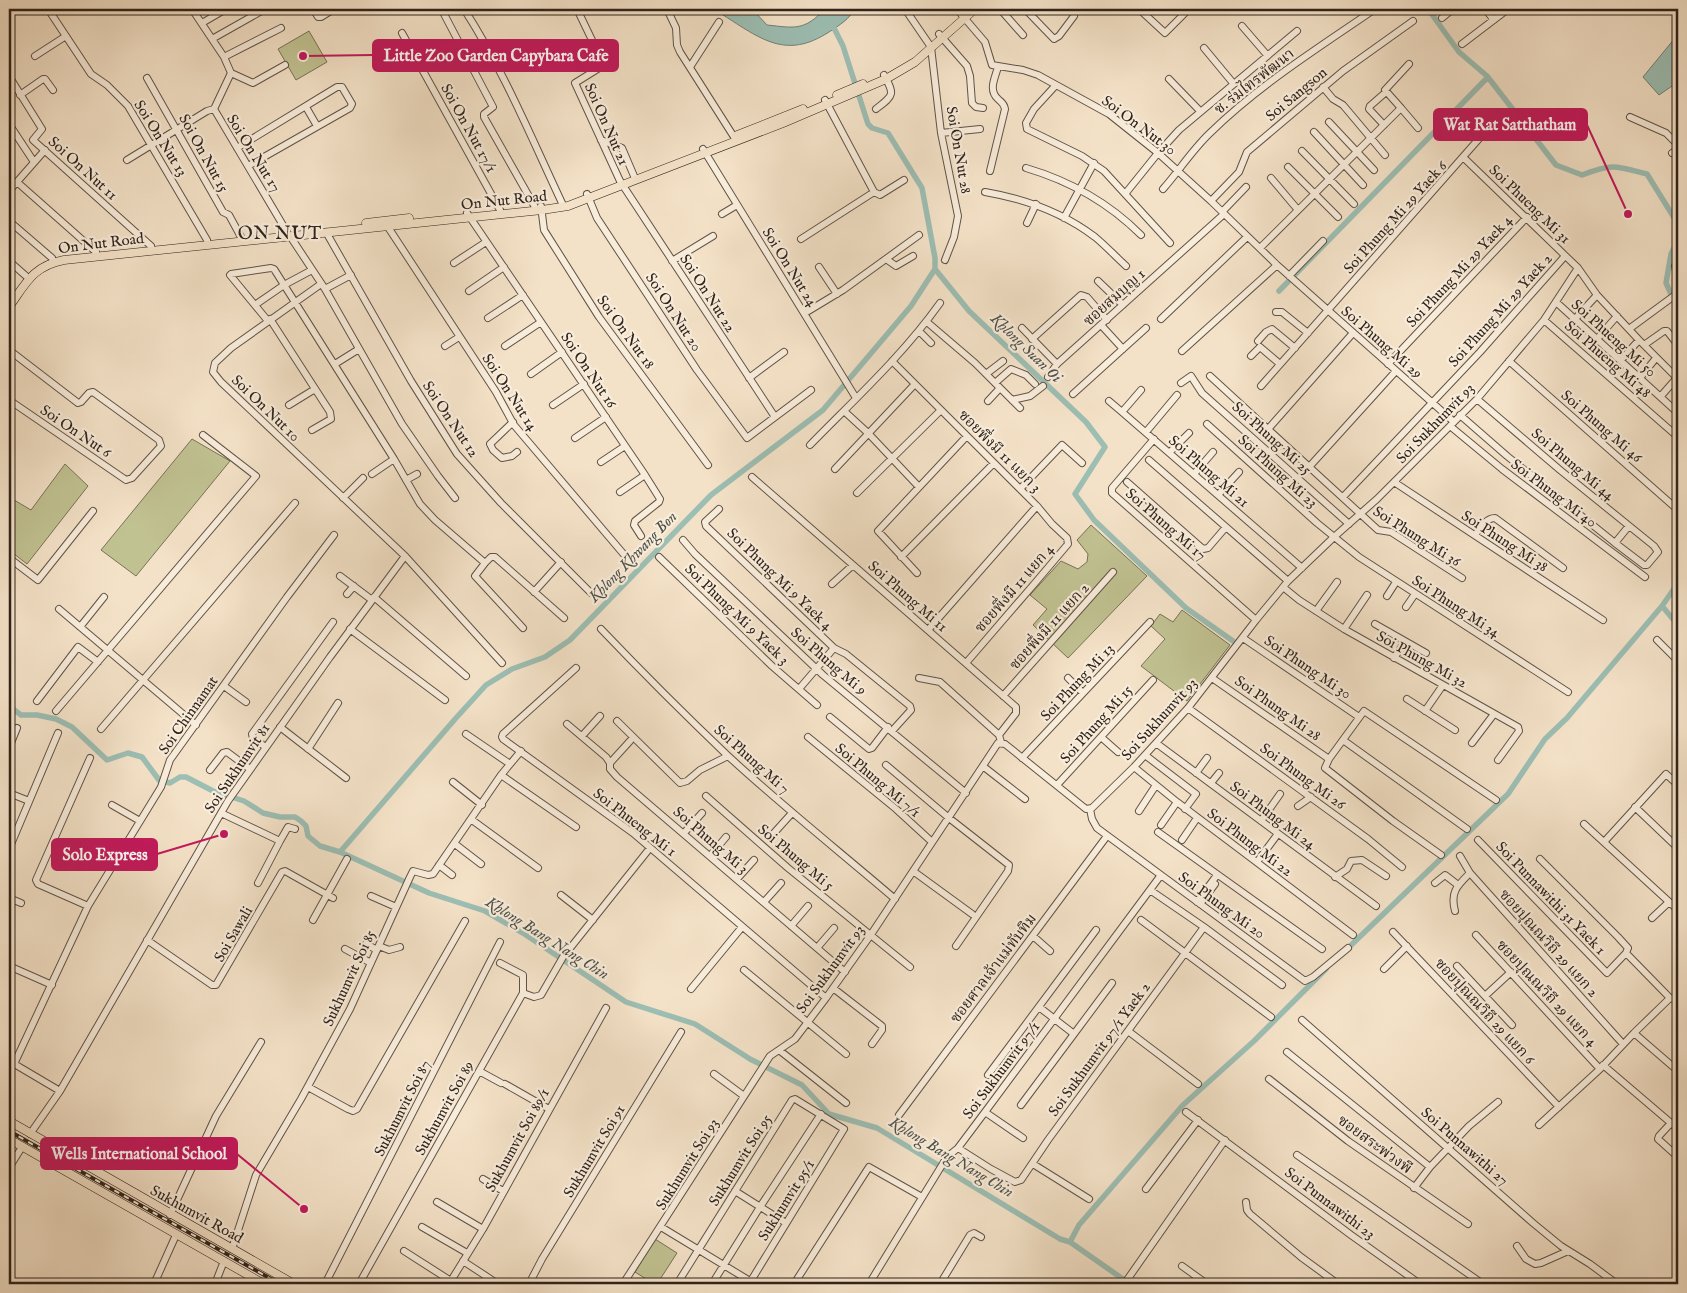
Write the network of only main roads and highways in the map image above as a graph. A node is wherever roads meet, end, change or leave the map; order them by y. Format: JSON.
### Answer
{"nodes":[{"id":1,"x":968,"y":9,"type":"edge"},
{"id":2,"x":975,"y":9,"type":"edge"},
{"id":3,"x":963,"y":16,"type":"junction"},
{"id":4,"x":826,"y":102,"type":"junction"},
{"id":5,"x":704,"y":151,"type":"junction"},
{"id":6,"x":621,"y":183,"type":"junction"},
{"id":7,"x":588,"y":196,"type":"junction"},
{"id":8,"x":539,"y":208,"type":"junction"},
{"id":9,"x":468,"y":215,"type":"junction"},
{"id":10,"x":289,"y":234,"type":"junction"},
{"id":11,"x":9,"y":299,"type":"edge"},
{"id":12,"x":9,"y":307,"type":"edge"},
{"id":13,"x":9,"y":1121,"type":"edge"},
{"id":14,"x":30,"y":1134,"type":"junction"},
{"id":15,"x":9,"y":1139,"type":"edge"},
{"id":16,"x":22,"y":1147,"type":"junction"},
{"id":17,"x":264,"y":1284,"type":"edge"},
{"id":18,"x":294,"y":1284,"type":"edge"}],
"edges":[{"from":1,"to":3,"type":"main road","name":"On Nut Road"},
{"from":2,"to":3,"type":"main road","name":"On Nut Road"},
{"from":3,"to":4,"type":"main road","name":"On Nut Road"},
{"from":4,"to":5,"type":"main road","name":"On Nut Road"},
{"from":4,"to":5,"type":"main road","name":"On Nut Road"},
{"from":5,"to":6,"type":"main road","name":"On Nut Road"},
{"from":5,"to":6,"type":"main road","name":"On Nut Road"},
{"from":6,"to":7,"type":"main road","name":"On Nut Road"},
{"from":7,"to":8,"type":"main road","name":"On Nut Road"},
{"from":7,"to":8,"type":"main road","name":"On Nut Road"},
{"from":8,"to":9,"type":"main road","name":"On Nut Road"},
{"from":8,"to":9,"type":"main road","name":"On Nut Road"},
{"from":9,"to":10,"type":"main road","name":"On Nut Road"},
{"from":10,"to":11,"type":"main road","name":"On Nut Road"},
{"from":10,"to":12,"type":"main road","name":"On Nut Road"},
{"from":13,"to":14,"type":"main road","name":"Sukhumvit Road"},
{"from":14,"to":16,"type":"main road"},
{"from":14,"to":18,"type":"main road","name":"Sukhumvit Road"},
{"from":15,"to":16,"type":"main road","name":"Sukhumvit Road"},
{"from":16,"to":17,"type":"main road","name":"Sukhumvit Road"}]}
